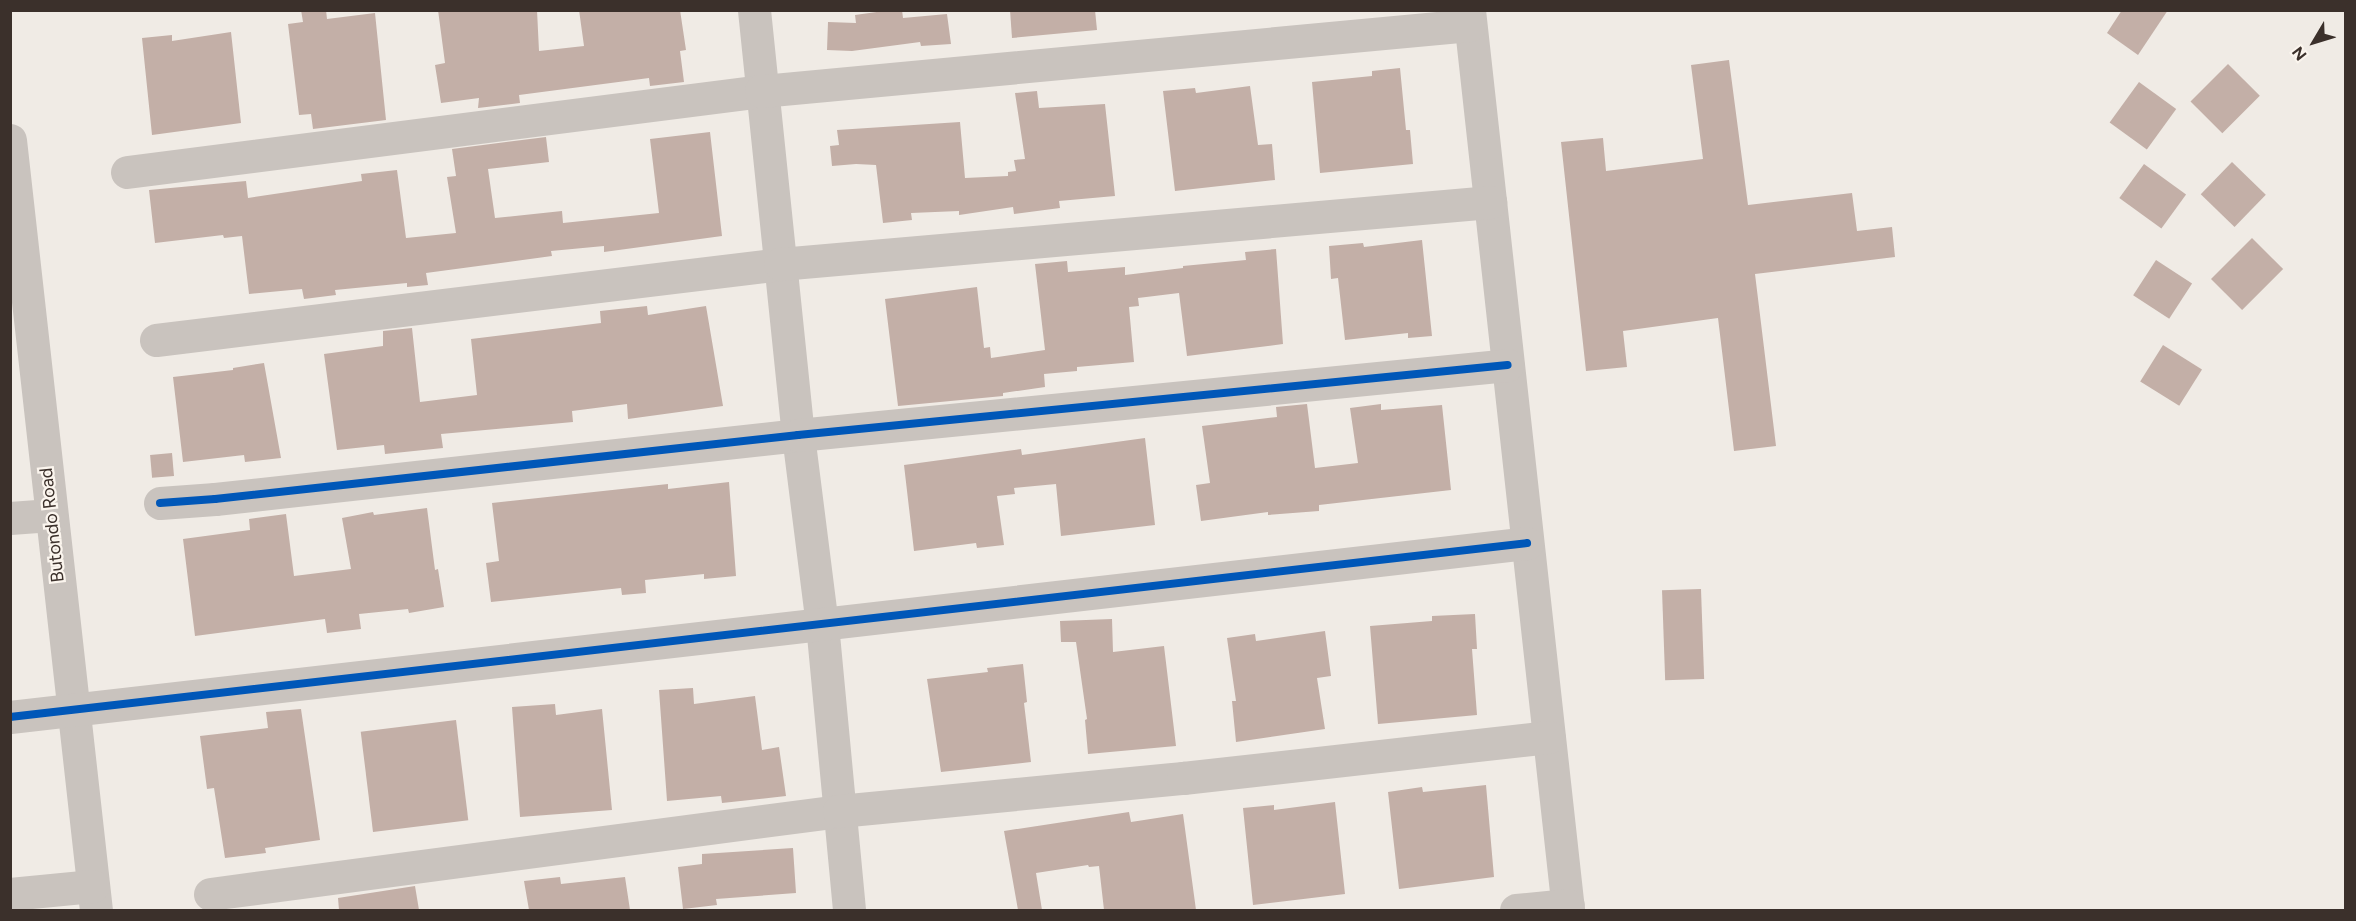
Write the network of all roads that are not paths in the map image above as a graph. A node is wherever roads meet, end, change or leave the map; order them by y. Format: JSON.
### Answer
{"nodes":[{"id":1,"x":754,"y":10,"type":"edge"},
{"id":2,"x":1470,"y":18,"type":"edge"},
{"id":3,"x":761,"y":91,"type":"junction"},
{"id":4,"x":10,"y":140,"type":"edge"},
{"id":5,"x":127,"y":172,"type":"dead end"},
{"id":6,"x":13,"y":178,"type":"edge"},
{"id":7,"x":1490,"y":202,"type":"junction"},
{"id":8,"x":780,"y":264,"type":"junction"},
{"id":9,"x":21,"y":334,"type":"edge"},
{"id":10,"x":156,"y":340,"type":"dead end"},
{"id":11,"x":1508,"y":365,"type":"junction"},
{"id":12,"x":798,"y":435,"type":"junction"},
{"id":13,"x":160,"y":503,"type":"dead end"},
{"id":14,"x":51,"y":515,"type":"junction"},
{"id":15,"x":10,"y":518,"type":"edge"},
{"id":16,"x":1527,"y":543,"type":"junction"},
{"id":17,"x":822,"y":624,"type":"junction"},
{"id":18,"x":72,"y":710,"type":"junction"},
{"id":19,"x":10,"y":717,"type":"edge"},
{"id":20,"x":1549,"y":737,"type":"junction"},
{"id":21,"x":839,"y":811,"type":"junction"},
{"id":22,"x":10,"y":894,"type":"edge"},
{"id":23,"x":210,"y":894,"type":"dead end"},
{"id":24,"x":94,"y":898,"type":"edge"},
{"id":25,"x":1568,"y":908,"type":"edge"},
{"id":26,"x":849,"y":910,"type":"edge"},
{"id":27,"x":1516,"y":910,"type":"edge"}],
"edges":[{"from":1,"to":3,"type":"street"},
{"from":2,"to":3,"type":"street"},
{"from":2,"to":7,"type":"street"},
{"from":3,"to":5,"type":"street"},
{"from":3,"to":8,"type":"street"},
{"from":4,"to":6,"type":"street","name":"Butondo Road"},
{"from":6,"to":9,"type":"street","name":"Butondo Road"},
{"from":7,"to":8,"type":"street"},
{"from":7,"to":11,"type":"street"},
{"from":8,"to":10,"type":"street"},
{"from":8,"to":12,"type":"street"},
{"from":9,"to":14,"type":"street","name":"Butondo Road"},
{"from":11,"to":12,"type":"street"},
{"from":11,"to":16,"type":"street"},
{"from":12,"to":13,"type":"street"},
{"from":12,"to":17,"type":"street"},
{"from":14,"to":15,"type":"street"},
{"from":14,"to":18,"type":"street","name":"Butondo Road"},
{"from":16,"to":17,"type":"street"},
{"from":16,"to":20,"type":"street"},
{"from":17,"to":18,"type":"street"},
{"from":17,"to":21,"type":"street"},
{"from":18,"to":19,"type":"street"},
{"from":18,"to":24,"type":"street","name":"Butondo Road"},
{"from":20,"to":21,"type":"street"},
{"from":20,"to":25,"type":"street"},
{"from":21,"to":23,"type":"street"},
{"from":21,"to":26,"type":"street"},
{"from":22,"to":24,"type":"street"},
{"from":25,"to":27,"type":"street"}]}
